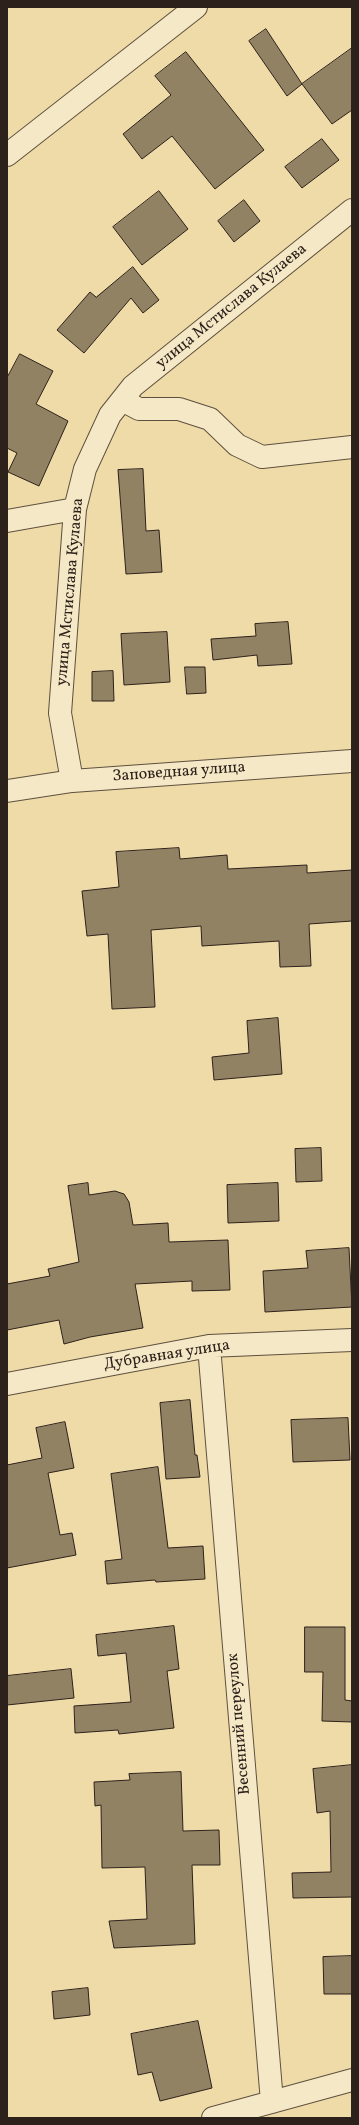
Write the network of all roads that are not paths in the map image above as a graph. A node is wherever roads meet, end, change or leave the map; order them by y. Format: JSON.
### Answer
{"nodes":[{"id":1,"x":196,"y":7,"type":"edge"},
{"id":2,"x":7,"y":155,"type":"edge"},
{"id":3,"x":352,"y":210,"type":"edge"},
{"id":4,"x":122,"y":400,"type":"junction"},
{"id":5,"x":352,"y":446,"type":"edge"},
{"id":6,"x":75,"y":509,"type":"junction"},
{"id":7,"x":7,"y":521,"type":"edge"},
{"id":8,"x":352,"y":761,"type":"edge"},
{"id":9,"x":72,"y":781,"type":"junction"},
{"id":10,"x":7,"y":791,"type":"edge"},
{"id":11,"x":352,"y":1340,"type":"edge"},
{"id":12,"x":209,"y":1346,"type":"junction"},
{"id":13,"x":7,"y":1384,"type":"edge"},
{"id":14,"x":352,"y":2080,"type":"edge"},
{"id":15,"x":272,"y":2102,"type":"junction"},
{"id":16,"x":213,"y":2118,"type":"edge"}],
"edges":[{"from":1,"to":2,"type":"street"},
{"from":3,"to":4,"type":"street","name":"улица Мстислава Кулаева"},
{"from":4,"to":5,"type":"street"},
{"from":4,"to":6,"type":"street","name":"улица Мстислава Кулаева"},
{"from":6,"to":7,"type":"street"},
{"from":6,"to":9,"type":"street","name":"улица Мстислава Кулаева"},
{"from":8,"to":9,"type":"street","name":"Заповедная улица"},
{"from":9,"to":10,"type":"street","name":"Заповедная улица"},
{"from":11,"to":12,"type":"street","name":"Дубравная улица"},
{"from":12,"to":13,"type":"street","name":"Дубравная улица"},
{"from":12,"to":15,"type":"street","name":"Весенний переулок"},
{"from":14,"to":15,"type":"street"},
{"from":15,"to":16,"type":"street"}]}
